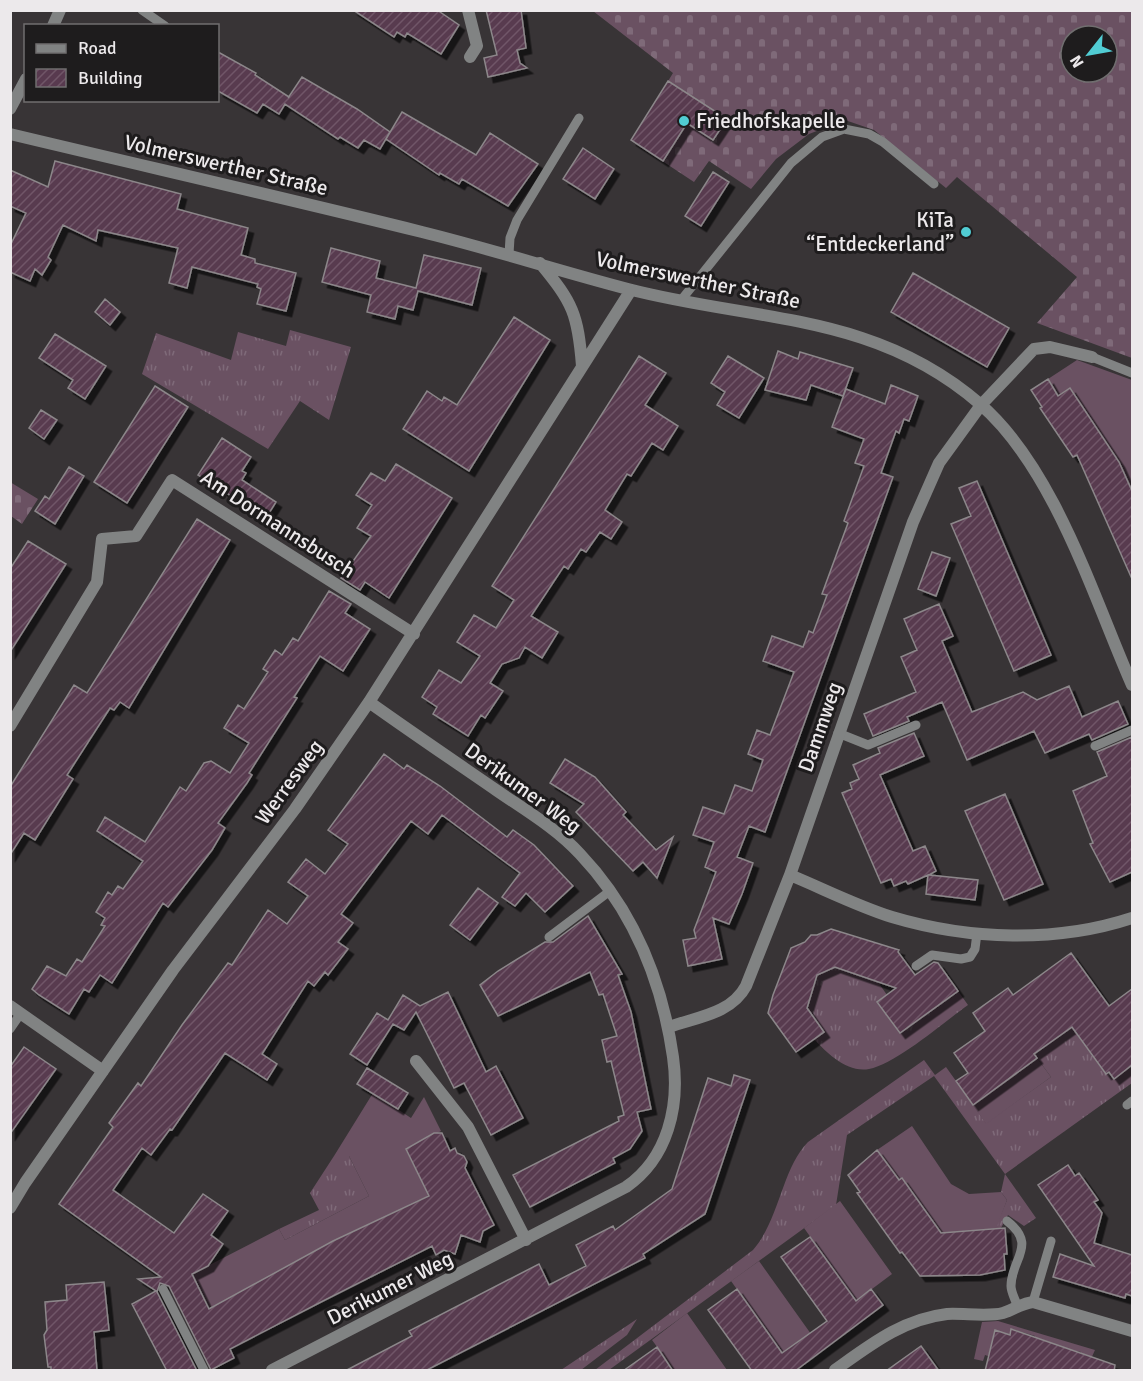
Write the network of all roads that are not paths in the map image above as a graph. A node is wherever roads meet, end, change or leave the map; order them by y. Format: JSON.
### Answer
{"nodes":[{"id":1,"x":60,"y":10,"type":"edge"},
{"id":2,"x":142,"y":10,"type":"edge"},
{"id":3,"x":468,"y":10,"type":"edge"},
{"id":4,"x":54,"y":24,"type":"edge"},
{"id":5,"x":162,"y":24,"type":"edge"},
{"id":6,"x":470,"y":57,"type":"dead end"},
{"id":7,"x":24,"y":83,"type":"edge"},
{"id":8,"x":10,"y":109,"type":"edge"},
{"id":9,"x":579,"y":118,"type":"dead end"},
{"id":10,"x":10,"y":134,"type":"edge"},
{"id":11,"x":933,"y":184,"type":"dead end"},
{"id":12,"x":509,"y":254,"type":"junction"},
{"id":13,"x":540,"y":263,"type":"junction"},
{"id":14,"x":631,"y":290,"type":"junction"},
{"id":15,"x":682,"y":299,"type":"junction"},
{"id":16,"x":1092,"y":357,"type":"joint"},
{"id":17,"x":582,"y":366,"type":"junction"},
{"id":18,"x":1132,"y":373,"type":"edge"},
{"id":19,"x":981,"y":405,"type":"junction"},
{"id":20,"x":414,"y":634,"type":"junction"},
{"id":21,"x":1132,"y":685,"type":"edge"},
{"id":22,"x":369,"y":702,"type":"junction"},
{"id":23,"x":916,"y":725,"type":"dead end"},
{"id":24,"x":10,"y":726,"type":"edge"},
{"id":25,"x":1132,"y":730,"type":"edge"},
{"id":26,"x":838,"y":733,"type":"junction"},
{"id":27,"x":1095,"y":746,"type":"dead end"},
{"id":28,"x":790,"y":874,"type":"junction"},
{"id":29,"x":610,"y":891,"type":"junction"},
{"id":30,"x":1132,"y":918,"type":"edge"},
{"id":31,"x":977,"y":933,"type":"junction"},
{"id":32,"x":549,"y":937,"type":"dead end"},
{"id":33,"x":916,"y":966,"type":"dead end"},
{"id":34,"x":10,"y":1005,"type":"edge"},
{"id":35,"x":21,"y":1013,"type":"junction"},
{"id":36,"x":669,"y":1027,"type":"junction"},
{"id":37,"x":10,"y":1029,"type":"edge"},
{"id":38,"x":416,"y":1061,"type":"dead end"},
{"id":39,"x":103,"y":1071,"type":"junction"},
{"id":40,"x":10,"y":1208,"type":"edge"},
{"id":41,"x":1007,"y":1221,"type":"dead end"},
{"id":42,"x":526,"y":1240,"type":"junction"},
{"id":43,"x":1051,"y":1241,"type":"dead end"},
{"id":44,"x":163,"y":1289,"type":"dead end"},
{"id":45,"x":1033,"y":1302,"type":"junction"},
{"id":46,"x":1017,"y":1305,"type":"junction"},
{"id":47,"x":1132,"y":1331,"type":"edge"},
{"id":48,"x":204,"y":1371,"type":"edge"},
{"id":49,"x":272,"y":1371,"type":"edge"},
{"id":50,"x":836,"y":1371,"type":"edge"}],
"edges":[{"from":1,"to":4,"type":"street"},
{"from":2,"to":5,"type":"lane"},
{"from":3,"to":6,"type":"street"},
{"from":7,"to":8,"type":"street"},
{"from":9,"to":12,"type":"lane"},
{"from":10,"to":12,"type":"street","name":"Volmerswerther Straße"},
{"from":11,"to":15,"type":"lane"},
{"from":12,"to":13,"type":"street","name":"Volmerswerther Straße"},
{"from":13,"to":14,"type":"street","name":"Volmerswerther Straße"},
{"from":13,"to":17,"type":"street"},
{"from":14,"to":15,"type":"street","name":"Volmerswerther Straße"},
{"from":14,"to":17,"type":"street","name":"Werresweg"},
{"from":15,"to":19,"type":"street","name":"Volmerswerther Straße"},
{"from":16,"to":18,"type":"lane"},
{"from":16,"to":19,"type":"street","name":"Dammweg"},
{"from":17,"to":20,"type":"street","name":"Werresweg"},
{"from":19,"to":21,"type":"street","name":"Volmerswerther Straße"},
{"from":19,"to":26,"type":"street","name":"Dammweg"},
{"from":20,"to":22,"type":"street","name":"Werresweg"},
{"from":20,"to":24,"type":"street","name":"Am Dormannsbusch"},
{"from":22,"to":29,"type":"street","name":"Derikumer Weg"},
{"from":22,"to":39,"type":"street","name":"Werresweg"},
{"from":23,"to":26,"type":"lane"},
{"from":25,"to":27,"type":"lane"},
{"from":26,"to":28,"type":"street","name":"Dammweg"},
{"from":28,"to":31,"type":"street"},
{"from":28,"to":36,"type":"street","name":"Dammweg"},
{"from":29,"to":32,"type":"lane"},
{"from":29,"to":36,"type":"street","name":"Derikumer Weg"},
{"from":30,"to":31,"type":"street"},
{"from":31,"to":33,"type":"lane"},
{"from":34,"to":35,"type":"street"},
{"from":35,"to":37,"type":"lane"},
{"from":35,"to":39,"type":"street"},
{"from":36,"to":42,"type":"street","name":"Derikumer Weg"},
{"from":38,"to":42,"type":"street"},
{"from":39,"to":40,"type":"street","name":"Werresweg"},
{"from":41,"to":46,"type":"lane"},
{"from":42,"to":49,"type":"street","name":"Derikumer Weg"},
{"from":43,"to":45,"type":"lane"},
{"from":44,"to":48,"type":"lane"},
{"from":45,"to":46,"type":"street"},
{"from":45,"to":47,"type":"street"},
{"from":46,"to":50,"type":"street"}]}
